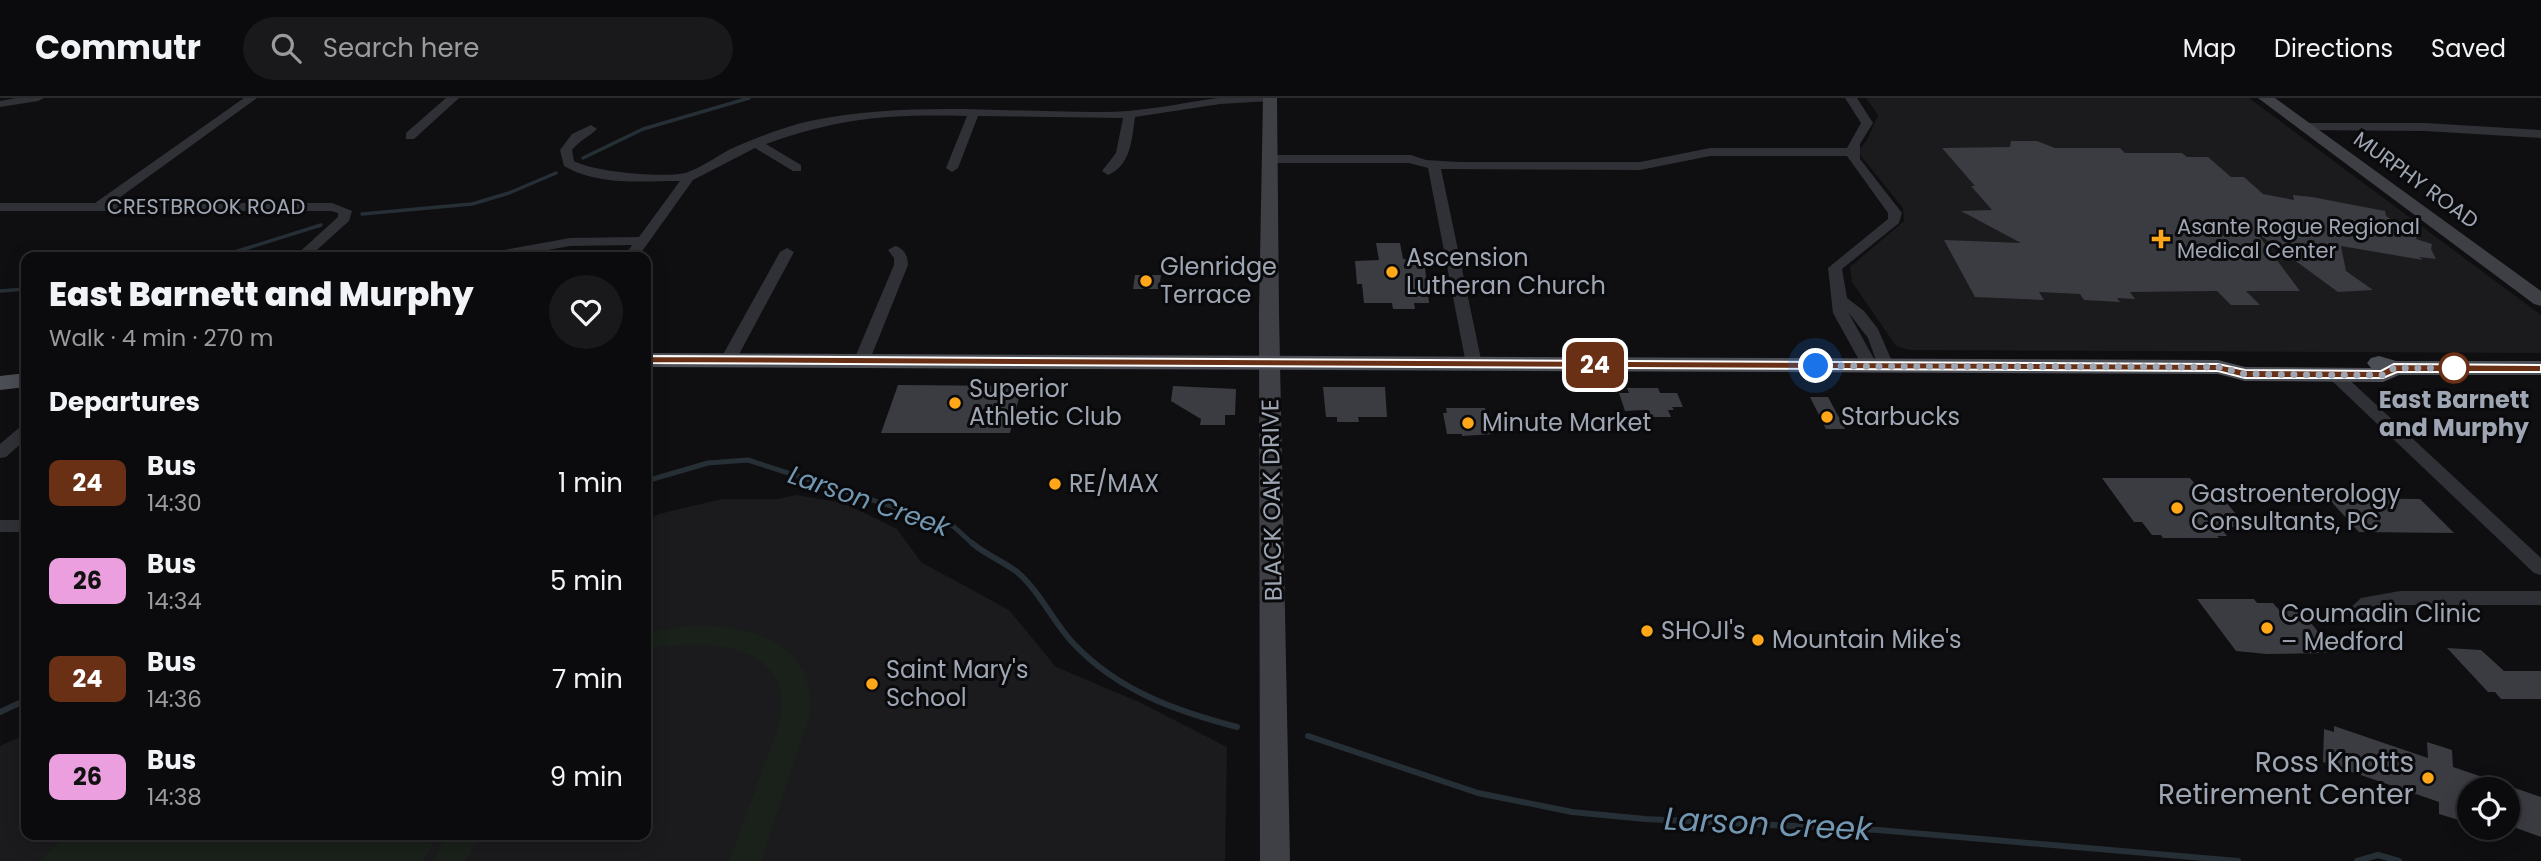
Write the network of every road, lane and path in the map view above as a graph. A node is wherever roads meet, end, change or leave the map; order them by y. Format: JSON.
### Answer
{"nodes":[{"id":1,"x":38,"y":98,"type":"edge"},
{"id":2,"x":251,"y":98,"type":"edge"},
{"id":3,"x":453,"y":98,"type":"edge"},
{"id":4,"x":1270,"y":98,"type":"edge"},
{"id":5,"x":1852,"y":98,"type":"edge"},
{"id":6,"x":2265,"y":98,"type":"edge"},
{"id":7,"x":0,"y":104,"type":"edge"},
{"id":8,"x":974,"y":112,"type":"junction"},
{"id":9,"x":1129,"y":114,"type":"junction"},
{"id":10,"x":2304,"y":127,"type":"junction"},
{"id":11,"x":2424,"y":127,"type":"junction"},
{"id":12,"x":2541,"y":128,"type":"edge"},
{"id":13,"x":591,"y":129,"type":"dead end"},
{"id":14,"x":2541,"y":134,"type":"edge"},
{"id":15,"x":410,"y":136,"type":"dead end"},
{"id":16,"x":756,"y":144,"type":"junction"},
{"id":17,"x":1852,"y":152,"type":"junction"},
{"id":18,"x":1271,"y":163,"type":"junction"},
{"id":19,"x":1427,"y":164,"type":"junction"},
{"id":20,"x":797,"y":168,"type":"dead end"},
{"id":21,"x":952,"y":168,"type":"dead end"},
{"id":22,"x":1108,"y":171,"type":"dead end"},
{"id":23,"x":689,"y":177,"type":"junction"},
{"id":24,"x":0,"y":207,"type":"edge"},
{"id":25,"x":98,"y":207,"type":"junction"},
{"id":26,"x":642,"y":241,"type":"junction"},
{"id":27,"x":895,"y":250,"type":"dead end"},
{"id":28,"x":306,"y":252,"type":"edge"},
{"id":29,"x":515,"y":252,"type":"edge"},
{"id":30,"x":634,"y":252,"type":"edge"},
{"id":31,"x":787,"y":253,"type":"dead end"},
{"id":32,"x":2541,"y":300,"type":"edge"},
{"id":33,"x":651,"y":360,"type":"edge"},
{"id":34,"x":728,"y":360,"type":"junction"},
{"id":35,"x":862,"y":362,"type":"junction"},
{"id":36,"x":1271,"y":364,"type":"junction"},
{"id":37,"x":1474,"y":364,"type":"junction"},
{"id":38,"x":1878,"y":366,"type":"junction"},
{"id":39,"x":2218,"y":367,"type":"junction"},
{"id":40,"x":2394,"y":368,"type":"junction"},
{"id":41,"x":2541,"y":368,"type":"edge"},
{"id":42,"x":2335,"y":375,"type":"junction"},
{"id":43,"x":21,"y":381,"type":"edge"},
{"id":44,"x":0,"y":383,"type":"edge"},
{"id":45,"x":21,"y":435,"type":"edge"},
{"id":46,"x":0,"y":453,"type":"edge"},
{"id":47,"x":0,"y":526,"type":"edge"},
{"id":48,"x":21,"y":526,"type":"edge"},
{"id":49,"x":2541,"y":569,"type":"edge"},
{"id":50,"x":2541,"y":598,"type":"edge"},
{"id":51,"x":2356,"y":611,"type":"dead end"},
{"id":52,"x":1275,"y":861,"type":"edge"}],
"edges":[{"from":1,"to":7,"type":"street"},
{"from":2,"to":25,"type":"street"},
{"from":3,"to":15,"type":"street"},
{"from":4,"to":9,"type":"street"},
{"from":4,"to":18,"type":"street","name":"BLACK OAK DRIVE"},
{"from":5,"to":17,"type":"street"},
{"from":6,"to":10,"type":"street","name":"MURPHY ROAD"},
{"from":8,"to":9,"type":"street"},
{"from":8,"to":16,"type":"street"},
{"from":8,"to":21,"type":"street"},
{"from":9,"to":22,"type":"street"},
{"from":10,"to":11,"type":"street"},
{"from":10,"to":32,"type":"street","name":"MURPHY ROAD"},
{"from":11,"to":12,"type":"street"},
{"from":11,"to":14,"type":"street"},
{"from":13,"to":23,"type":"street"},
{"from":16,"to":20,"type":"street"},
{"from":16,"to":23,"type":"street"},
{"from":17,"to":19,"type":"street"},
{"from":17,"to":38,"type":"street"},
{"from":18,"to":19,"type":"street"},
{"from":18,"to":36,"type":"street","name":"BLACK OAK DRIVE"},
{"from":19,"to":37,"type":"street"},
{"from":23,"to":26,"type":"street"},
{"from":24,"to":25,"type":"street","name":"CRESTBROOK ROAD"},
{"from":25,"to":28,"type":"street","name":"CRESTBROOK ROAD"},
{"from":26,"to":29,"type":"street"},
{"from":26,"to":30,"type":"street"},
{"from":27,"to":35,"type":"street"},
{"from":31,"to":34,"type":"street"},
{"from":33,"to":34,"type":"main road"},
{"from":34,"to":35,"type":"main road"},
{"from":35,"to":36,"type":"main road"},
{"from":36,"to":37,"type":"main road"},
{"from":36,"to":52,"type":"street","name":"BLACK OAK DRIVE"},
{"from":37,"to":38,"type":"main road"},
{"from":38,"to":39,"type":"main road"},
{"from":39,"to":40,"type":"main road"},
{"from":39,"to":42,"type":"main road"},
{"from":40,"to":41,"type":"main road"},
{"from":40,"to":42,"type":"main road"},
{"from":42,"to":49,"type":"street"},
{"from":43,"to":44,"type":"main road"},
{"from":45,"to":46,"type":"street"},
{"from":47,"to":48,"type":"street"},
{"from":50,"to":51,"type":"street"}]}
